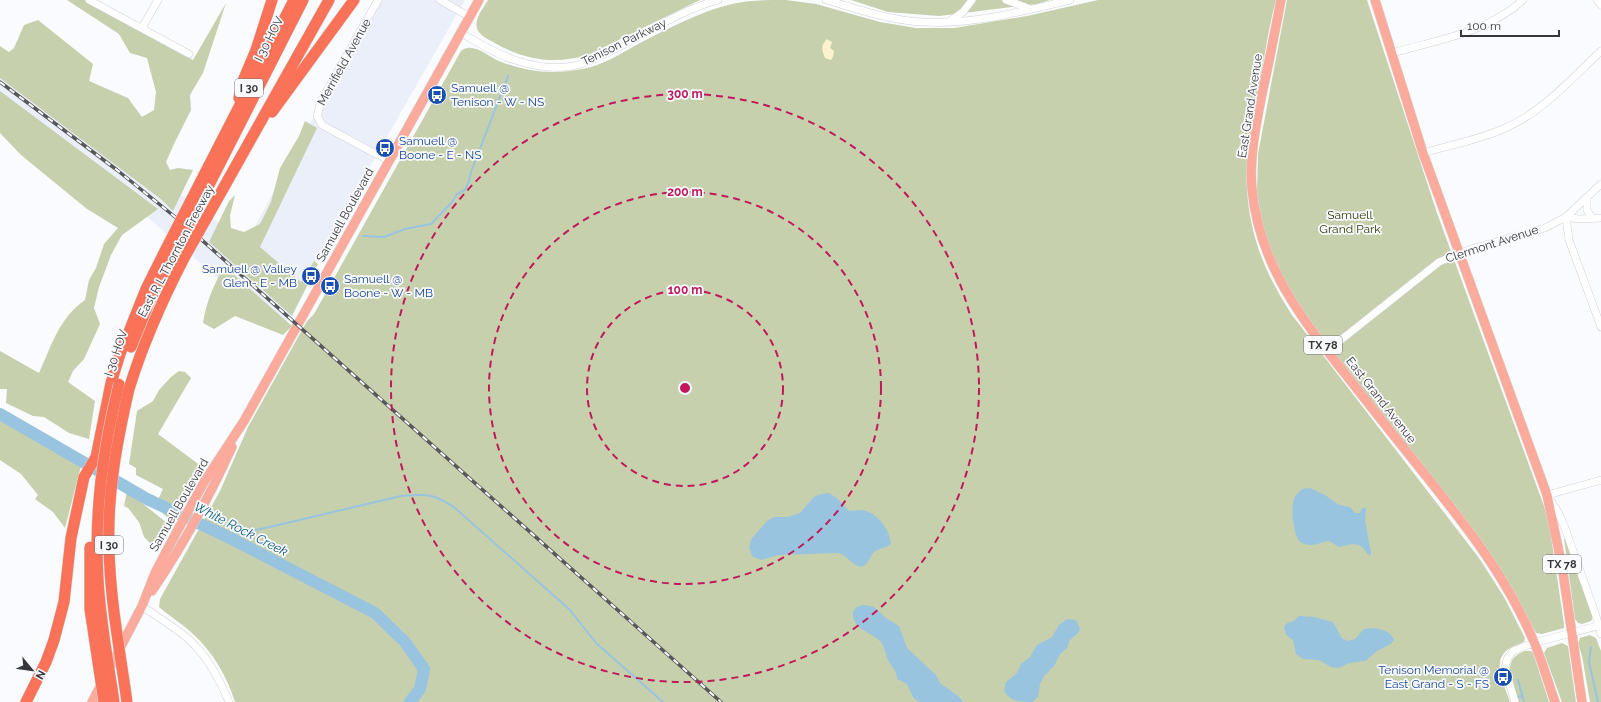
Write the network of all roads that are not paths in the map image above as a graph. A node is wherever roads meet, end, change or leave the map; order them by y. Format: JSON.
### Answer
{"nodes":[{"id":1,"x":89,"y":0,"type":"edge"},
{"id":2,"x":158,"y":0,"type":"edge"},
{"id":3,"x":272,"y":0,"type":"edge"},
{"id":4,"x":294,"y":0,"type":"edge"},
{"id":5,"x":303,"y":0,"type":"edge"},
{"id":6,"x":329,"y":0,"type":"edge"},
{"id":7,"x":354,"y":0,"type":"edge"},
{"id":8,"x":378,"y":0,"type":"edge"},
{"id":9,"x":440,"y":0,"type":"edge"},
{"id":10,"x":479,"y":0,"type":"edge"},
{"id":11,"x":718,"y":0,"type":"edge"},
{"id":12,"x":826,"y":0,"type":"edge"},
{"id":13,"x":972,"y":0,"type":"edge"},
{"id":14,"x":1006,"y":0,"type":"edge"},
{"id":15,"x":1070,"y":0,"type":"edge"},
{"id":16,"x":1281,"y":0,"type":"edge"},
{"id":17,"x":1375,"y":0,"type":"edge"},
{"id":18,"x":1523,"y":0,"type":"edge"},
{"id":19,"x":1597,"y":0,"type":"edge"},
{"id":20,"x":1601,"y":5,"type":"edge"},
{"id":21,"x":1032,"y":8,"type":"junction"},
{"id":22,"x":470,"y":17,"type":"junction"},
{"id":23,"x":948,"y":22,"type":"junction"},
{"id":24,"x":142,"y":28,"type":"junction"},
{"id":25,"x":461,"y":33,"type":"junction"},
{"id":26,"x":1601,"y":51,"type":"edge"},
{"id":27,"x":1392,"y":53,"type":"junction"},
{"id":28,"x":189,"y":54,"type":"dead end"},
{"id":29,"x":236,"y":112,"type":"junction"},
{"id":30,"x":246,"y":148,"type":"junction"},
{"id":31,"x":1423,"y":153,"type":"junction"},
{"id":32,"x":389,"y":161,"type":"junction"},
{"id":33,"x":208,"y":177,"type":"junction"},
{"id":34,"x":1601,"y":184,"type":"edge"},
{"id":35,"x":1587,"y":197,"type":"junction"},
{"id":36,"x":1566,"y":217,"type":"junction"},
{"id":37,"x":1592,"y":218,"type":"junction"},
{"id":38,"x":1601,"y":218,"type":"edge"},
{"id":39,"x":1460,"y":252,"type":"junction"},
{"id":40,"x":1601,"y":327,"type":"edge"},
{"id":41,"x":1327,"y":351,"type":"junction"},
{"id":42,"x":115,"y":383,"type":"junction"},
{"id":43,"x":244,"y":421,"type":"junction"},
{"id":44,"x":96,"y":457,"type":"junction"},
{"id":45,"x":1601,"y":480,"type":"edge"},
{"id":46,"x":1547,"y":495,"type":"junction"},
{"id":47,"x":142,"y":606,"type":"junction"},
{"id":48,"x":1600,"y":626,"type":"edge"},
{"id":49,"x":1572,"y":634,"type":"junction"},
{"id":50,"x":1601,"y":634,"type":"edge"},
{"id":51,"x":1534,"y":643,"type":"junction"},
{"id":52,"x":26,"y":702,"type":"edge"},
{"id":53,"x":92,"y":702,"type":"edge"},
{"id":54,"x":104,"y":702,"type":"edge"},
{"id":55,"x":114,"y":702,"type":"edge"},
{"id":56,"x":127,"y":702,"type":"edge"},
{"id":57,"x":229,"y":702,"type":"edge"},
{"id":58,"x":1515,"y":702,"type":"edge"},
{"id":59,"x":1555,"y":702,"type":"edge"},
{"id":60,"x":1582,"y":702,"type":"edge"}],
"edges":[{"from":1,"to":24,"type":"street"},
{"from":2,"to":24,"type":"street"},
{"from":3,"to":29,"type":"highway"},
{"from":4,"to":29,"type":"highway","name":"East R L Thornton Freeway","number":"I 30"},
{"from":5,"to":33,"type":"highway","name":"I 30 HOV"},
{"from":6,"to":30,"type":"highway","name":"East R L Thornton Freeway","number":"I 30"},
{"from":7,"to":30,"type":"highway"},
{"from":8,"to":32,"type":"street","name":"Merrifield Avenue"},
{"from":9,"to":22,"type":"street"},
{"from":10,"to":22,"type":"main road","name":"Samuell Boulevard"},
{"from":11,"to":25,"type":"street","name":"Tenison Parkway"},
{"from":12,"to":23,"type":"street"},
{"from":13,"to":23,"type":"street"},
{"from":14,"to":21,"type":"street"},
{"from":15,"to":21,"type":"street"},
{"from":16,"to":41,"type":"main road","name":"East Grand Avenue","number":"TX 78"},
{"from":17,"to":27,"type":"main road","number":"TX 78"},
{"from":18,"to":27,"type":"street"},
{"from":19,"to":20,"type":"street"},
{"from":21,"to":23,"type":"street"},
{"from":22,"to":25,"type":"main road","name":"Samuell Boulevard"},
{"from":24,"to":28,"type":"street"},
{"from":25,"to":32,"type":"main road","name":"Samuell Boulevard"},
{"from":26,"to":31,"type":"street"},
{"from":27,"to":31,"type":"main road","number":"TX 78"},
{"from":29,"to":33,"type":"highway","name":"East R L Thornton Freeway","number":"I 30"},
{"from":30,"to":56,"type":"highway","name":"East R L Thornton Freeway","number":"I 30","bridge":true},
{"from":31,"to":39,"type":"main road","number":"TX 78"},
{"from":32,"to":43,"type":"main road","name":"Samuell Boulevard"},
{"from":33,"to":42,"type":"highway","name":"East R L Thornton Freeway","number":"I 30","bridge":true},
{"from":34,"to":35,"type":"street","name":"Clermont Avenue"},
{"from":35,"to":36,"type":"street","name":"Clermont Avenue"},
{"from":35,"to":37,"type":"street"},
{"from":36,"to":37,"type":"street"},
{"from":36,"to":39,"type":"street","name":"Clermont Avenue"},
{"from":36,"to":40,"type":"street"},
{"from":37,"to":38,"type":"street"},
{"from":39,"to":41,"type":"street","name":"Clermont Avenue"},
{"from":39,"to":46,"type":"main road","number":"TX 78"},
{"from":41,"to":51,"type":"main road","name":"East Grand Avenue","number":"TX 78"},
{"from":42,"to":44,"type":"highway","name":"East R L Thornton Freeway","number":"I 30"},
{"from":42,"to":55,"type":"highway","name":"I 30 HOV","bridge":true},
{"from":43,"to":47,"type":"main road","name":"Samuell Boulevard"},
{"from":43,"to":47,"type":"main road","name":"Samuell Boulevard"},
{"from":44,"to":52,"type":"highway"},
{"from":44,"to":54,"type":"highway","name":"East R L Thornton Freeway","number":"I 30","bridge":true},
{"from":45,"to":46,"type":"street"},
{"from":46,"to":48,"type":"street"},
{"from":46,"to":49,"type":"main road","number":"TX 78"},
{"from":47,"to":53,"type":"main road","name":"Samuell Boulevard"},
{"from":47,"to":57,"type":"street"},
{"from":48,"to":49,"type":"street"},
{"from":48,"to":50,"type":"street"},
{"from":49,"to":51,"type":"street"},
{"from":49,"to":60,"type":"main road","number":"TX 78"},
{"from":51,"to":58,"type":"street"},
{"from":51,"to":59,"type":"main road","name":"East Grand Avenue","number":"TX 78"}]}
